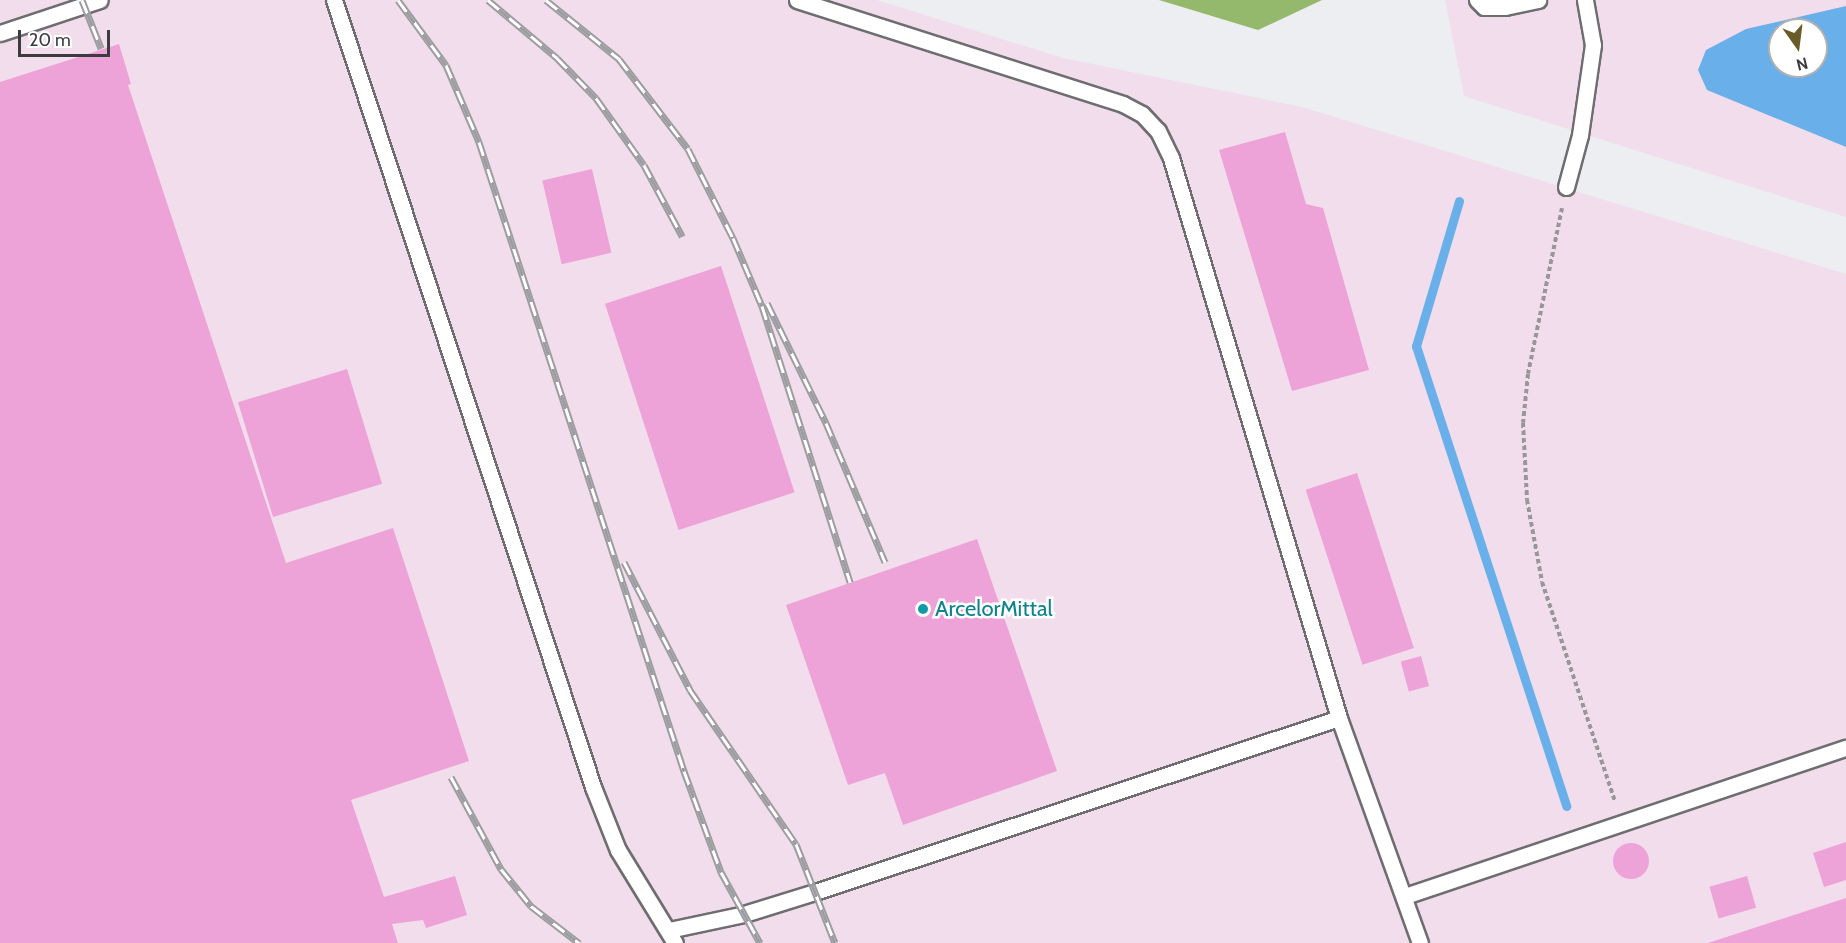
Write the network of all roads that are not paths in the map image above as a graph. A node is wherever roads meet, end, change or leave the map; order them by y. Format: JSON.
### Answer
{"nodes":[{"id":1,"x":100,"y":0,"type":"edge"},
{"id":2,"x":334,"y":0,"type":"edge"},
{"id":3,"x":797,"y":0,"type":"edge"},
{"id":4,"x":1477,"y":0,"type":"edge"},
{"id":5,"x":1538,"y":0,"type":"edge"},
{"id":6,"x":1585,"y":0,"type":"edge"},
{"id":7,"x":0,"y":33,"type":"edge"},
{"id":8,"x":1566,"y":187,"type":"road end"},
{"id":9,"x":1339,"y":718,"type":"junction"},
{"id":10,"x":1846,"y":748,"type":"edge"},
{"id":11,"x":1405,"y":896,"type":"junction"},
{"id":12,"x":672,"y":937,"type":"edge"},
{"id":13,"x":1420,"y":943,"type":"edge"}],
"edges":[{"from":1,"to":7,"type":"lane"},
{"from":2,"to":12,"type":"lane"},
{"from":3,"to":9,"type":"lane"},
{"from":4,"to":5,"type":"lane"},
{"from":6,"to":8,"type":"lane"},
{"from":9,"to":11,"type":"lane"},
{"from":9,"to":12,"type":"lane"},
{"from":10,"to":11,"type":"lane"},
{"from":11,"to":13,"type":"lane"}]}
